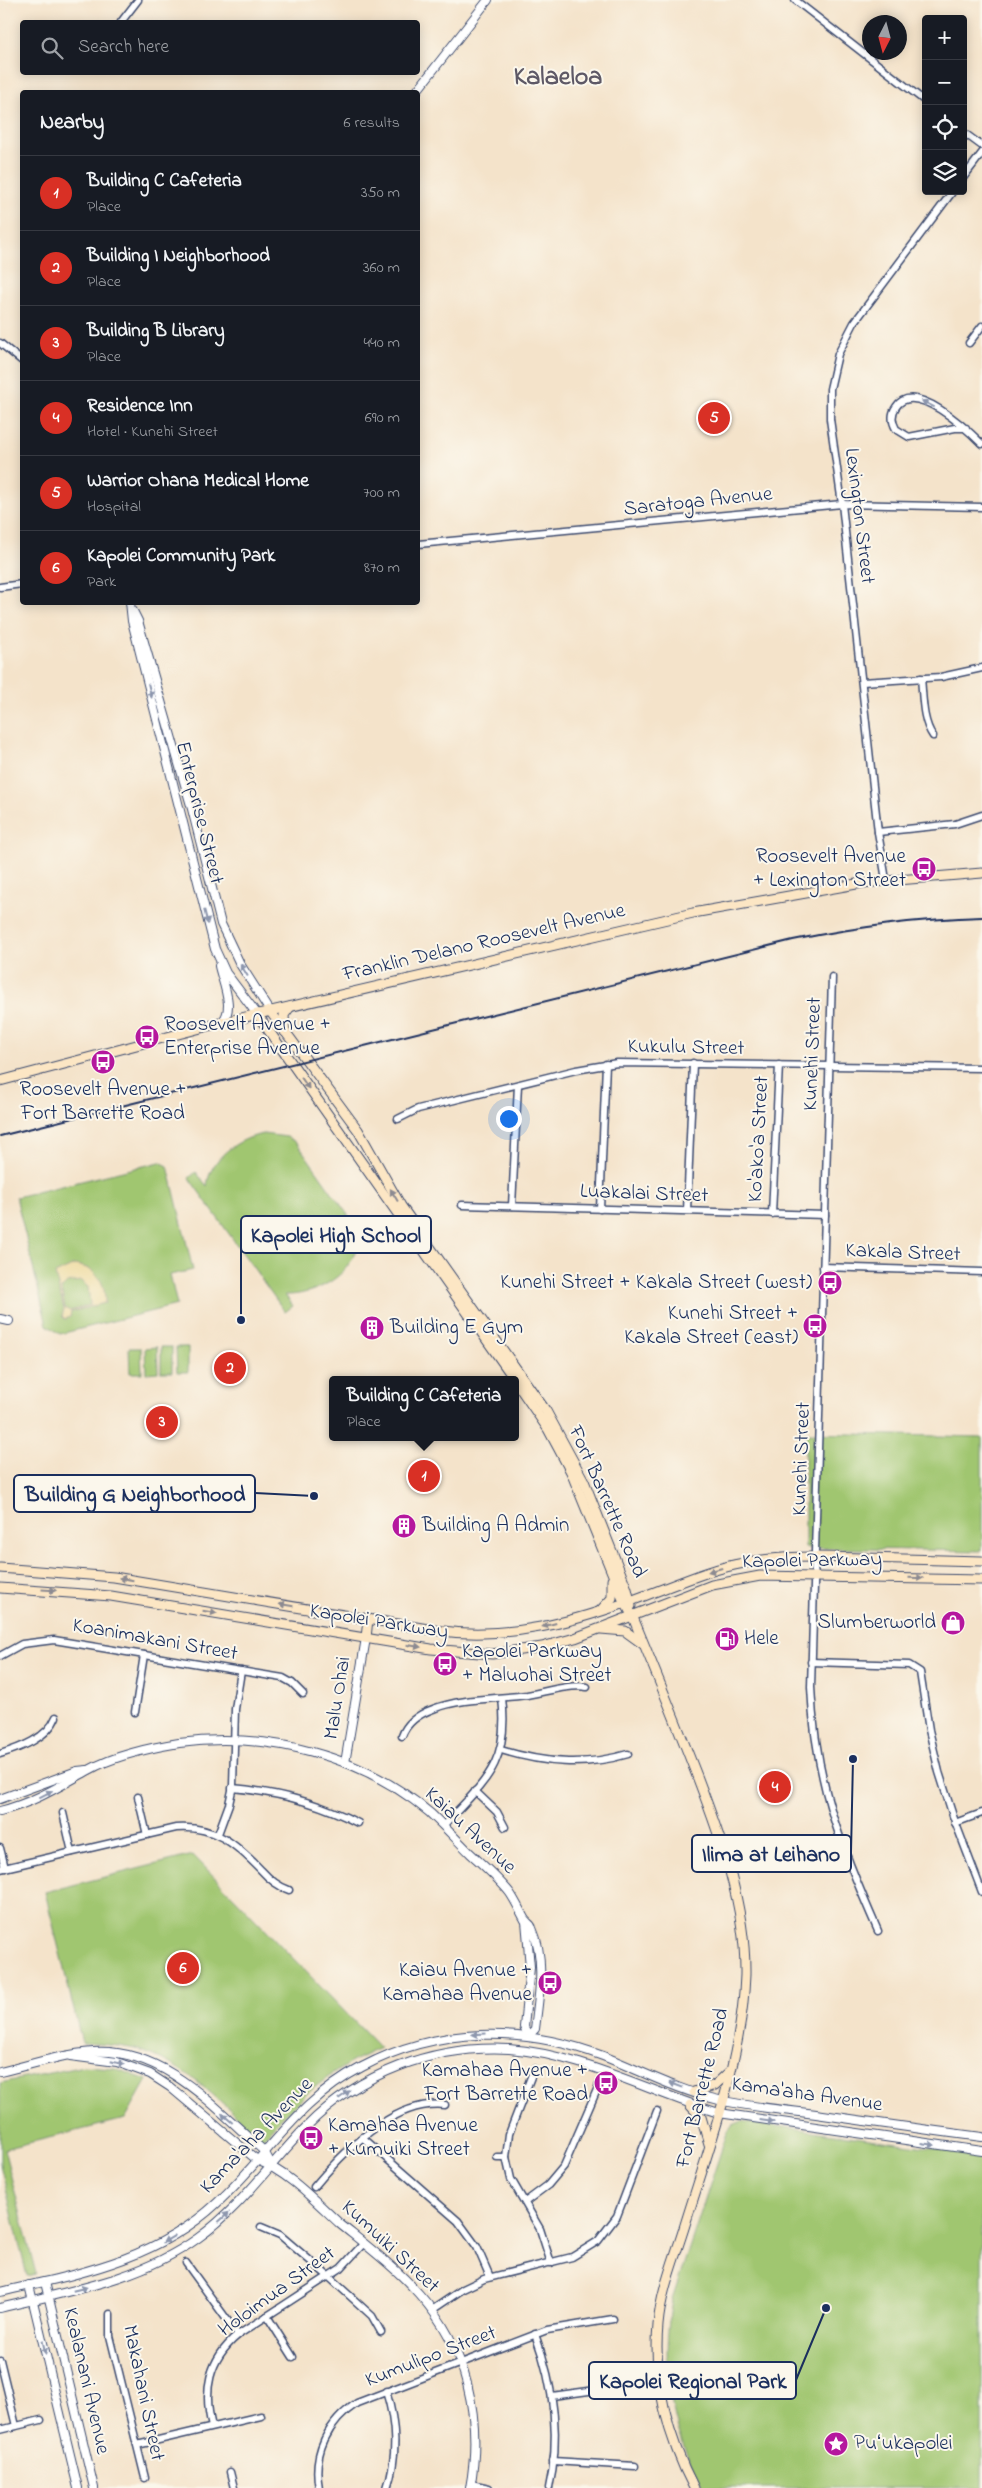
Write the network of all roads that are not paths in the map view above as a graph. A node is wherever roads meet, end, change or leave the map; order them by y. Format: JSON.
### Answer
{"nodes":[{"id":1,"x":138,"y":0,"type":"edge"},
{"id":2,"x":488,"y":0,"type":"edge"},
{"id":3,"x":795,"y":0,"type":"edge"},
{"id":4,"x":123,"y":20,"type":"edge"},
{"id":5,"x":418,"y":90,"type":"edge"},
{"id":6,"x":922,"y":99,"type":"edge"},
{"id":7,"x":967,"y":135,"type":"edge"},
{"id":8,"x":982,"y":146,"type":"edge"},
{"id":9,"x":982,"y":153,"type":"edge"},
{"id":10,"x":967,"y":173,"type":"edge"},
{"id":11,"x":950,"y":195,"type":"edge"},
{"id":12,"x":982,"y":326,"type":"edge"},
{"id":13,"x":0,"y":343,"type":"edge"},
{"id":14,"x":969,"y":343,"type":"dead end"},
{"id":15,"x":20,"y":359,"type":"edge"},
{"id":16,"x":966,"y":428,"type":"junction"},
{"id":17,"x":982,"y":444,"type":"edge"},
{"id":18,"x":842,"y":504,"type":"junction"},
{"id":19,"x":982,"y":507,"type":"edge"},
{"id":20,"x":420,"y":544,"type":"edge"},
{"id":21,"x":20,"y":584,"type":"edge"},
{"id":22,"x":0,"y":587,"type":"edge"},
{"id":23,"x":131,"y":606,"type":"edge"},
{"id":24,"x":982,"y":668,"type":"edge"},
{"id":25,"x":921,"y":678,"type":"junction"},
{"id":26,"x":862,"y":682,"type":"junction"},
{"id":27,"x":933,"y":736,"type":"dead end"},
{"id":28,"x":982,"y":815,"type":"edge"},
{"id":29,"x":878,"y":832,"type":"junction"},
{"id":30,"x":982,"y":873,"type":"edge"},
{"id":31,"x":886,"y":880,"type":"junction"},
{"id":32,"x":213,"y":942,"type":"junction"},
{"id":33,"x":832,"y":977,"type":"dead end"},
{"id":34,"x":290,"y":1007,"type":"junction"},
{"id":35,"x":270,"y":1012,"type":"junction"},
{"id":36,"x":257,"y":1014,"type":"junction"},
{"id":37,"x":220,"y":1023,"type":"junction"},
{"id":38,"x":285,"y":1033,"type":"junction"},
{"id":39,"x":693,"y":1063,"type":"junction"},
{"id":40,"x":606,"y":1064,"type":"junction"},
{"id":41,"x":779,"y":1065,"type":"junction"},
{"id":42,"x":829,"y":1065,"type":"junction"},
{"id":43,"x":982,"y":1068,"type":"edge"},
{"id":44,"x":0,"y":1081,"type":"edge"},
{"id":45,"x":518,"y":1085,"type":"junction"},
{"id":46,"x":398,"y":1120,"type":"dead end"},
{"id":47,"x":462,"y":1204,"type":"dead end"},
{"id":48,"x":512,"y":1206,"type":"junction"},
{"id":49,"x":600,"y":1208,"type":"junction"},
{"id":50,"x":687,"y":1211,"type":"junction"},
{"id":51,"x":772,"y":1214,"type":"junction"},
{"id":52,"x":825,"y":1216,"type":"junction"},
{"id":53,"x":824,"y":1267,"type":"junction"},
{"id":54,"x":982,"y":1272,"type":"edge"},
{"id":55,"x":0,"y":1319,"type":"edge"},
{"id":56,"x":9,"y":1321,"type":"dead end"},
{"id":57,"x":512,"y":1376,"type":"edge"},
{"id":58,"x":519,"y":1386,"type":"edge"},
{"id":59,"x":815,"y":1557,"type":"junction"},
{"id":60,"x":607,"y":1560,"type":"junction"},
{"id":61,"x":982,"y":1561,"type":"edge"},
{"id":62,"x":0,"y":1568,"type":"edge"},
{"id":63,"x":814,"y":1576,"type":"junction"},
{"id":64,"x":982,"y":1580,"type":"edge"},
{"id":65,"x":0,"y":1588,"type":"edge"},
{"id":66,"x":628,"y":1602,"type":"junction"},
{"id":67,"x":597,"y":1613,"type":"junction"},
{"id":68,"x":632,"y":1614,"type":"junction"},
{"id":69,"x":368,"y":1619,"type":"junction"},
{"id":70,"x":595,"y":1630,"type":"junction"},
{"id":71,"x":366,"y":1638,"type":"junction"},
{"id":72,"x":644,"y":1645,"type":"junction"},
{"id":73,"x":144,"y":1655,"type":"junction"},
{"id":74,"x":0,"y":1656,"type":"edge"},
{"id":75,"x":811,"y":1662,"type":"junction"},
{"id":76,"x":241,"y":1671,"type":"junction"},
{"id":77,"x":587,"y":1687,"type":"dead end"},
{"id":78,"x":303,"y":1694,"type":"dead end"},
{"id":79,"x":502,"y":1698,"type":"junction"},
{"id":80,"x":135,"y":1712,"type":"dead end"},
{"id":81,"x":56,"y":1717,"type":"dead end"},
{"id":82,"x":402,"y":1736,"type":"dead end"},
{"id":83,"x":234,"y":1740,"type":"junction"},
{"id":84,"x":501,"y":1750,"type":"junction"},
{"id":85,"x":0,"y":1754,"type":"edge"},
{"id":86,"x":628,"y":1754,"type":"dead end"},
{"id":87,"x":345,"y":1763,"type":"junction"},
{"id":88,"x":89,"y":1770,"type":"junction"},
{"id":89,"x":232,"y":1788,"type":"junction"},
{"id":90,"x":475,"y":1792,"type":"junction"},
{"id":91,"x":138,"y":1797,"type":"dead end"},
{"id":92,"x":0,"y":1799,"type":"edge"},
{"id":93,"x":0,"y":1811,"type":"edge"},
{"id":94,"x":63,"y":1813,"type":"dead end"},
{"id":95,"x":982,"y":1813,"type":"edge"},
{"id":96,"x":358,"y":1823,"type":"dead end"},
{"id":97,"x":955,"y":1823,"type":"junction"},
{"id":98,"x":443,"y":1826,"type":"junction"},
{"id":99,"x":505,"y":1827,"type":"dead end"},
{"id":100,"x":218,"y":1834,"type":"junction"},
{"id":101,"x":147,"y":1835,"type":"junction"},
{"id":102,"x":0,"y":1848,"type":"edge"},
{"id":103,"x":72,"y":1852,"type":"junction"},
{"id":104,"x":2,"y":1869,"type":"edge"},
{"id":105,"x":289,"y":1890,"type":"dead end"},
{"id":106,"x":982,"y":1892,"type":"edge"},
{"id":107,"x":526,"y":1921,"type":"junction"},
{"id":108,"x":878,"y":1931,"type":"dead end"},
{"id":109,"x":528,"y":2036,"type":"junction"},
{"id":110,"x":526,"y":2051,"type":"junction"},
{"id":111,"x":70,"y":2056,"type":"junction"},
{"id":112,"x":534,"y":2069,"type":"dead end"},
{"id":113,"x":0,"y":2072,"type":"edge"},
{"id":114,"x":729,"y":2072,"type":"junction"},
{"id":115,"x":599,"y":2085,"type":"dead end"},
{"id":116,"x":694,"y":2092,"type":"junction"},
{"id":117,"x":722,"y":2101,"type":"junction"},
{"id":118,"x":446,"y":2105,"type":"dead end"},
{"id":119,"x":690,"y":2105,"type":"junction"},
{"id":120,"x":657,"y":2111,"type":"dead end"},
{"id":121,"x":719,"y":2113,"type":"junction"},
{"id":122,"x":982,"y":2137,"type":"edge"},
{"id":123,"x":362,"y":2138,"type":"junction"},
{"id":124,"x":709,"y":2146,"type":"junction"},
{"id":125,"x":264,"y":2151,"type":"junction"},
{"id":126,"x":982,"y":2152,"type":"edge"},
{"id":127,"x":497,"y":2156,"type":"dead end"},
{"id":128,"x":506,"y":2157,"type":"junction"},
{"id":129,"x":257,"y":2160,"type":"junction"},
{"id":130,"x":272,"y":2166,"type":"junction"},
{"id":131,"x":314,"y":2187,"type":"dead end"},
{"id":132,"x":525,"y":2202,"type":"junction"},
{"id":133,"x":261,"y":2227,"type":"dead end"},
{"id":134,"x":364,"y":2244,"type":"junction"},
{"id":135,"x":186,"y":2263,"type":"dead end"},
{"id":136,"x":551,"y":2263,"type":"junction"},
{"id":137,"x":328,"y":2276,"type":"junction"},
{"id":138,"x":490,"y":2277,"type":"junction"},
{"id":139,"x":45,"y":2282,"type":"junction"},
{"id":140,"x":29,"y":2285,"type":"junction"},
{"id":141,"x":0,"y":2292,"type":"edge"},
{"id":142,"x":48,"y":2296,"type":"junction"},
{"id":143,"x":33,"y":2300,"type":"junction"},
{"id":144,"x":0,"y":2308,"type":"edge"},
{"id":145,"x":432,"y":2310,"type":"junction"},
{"id":146,"x":110,"y":2314,"type":"dead end"},
{"id":147,"x":266,"y":2316,"type":"junction"},
{"id":148,"x":613,"y":2319,"type":"dead end"},
{"id":149,"x":381,"y":2332,"type":"dead end"},
{"id":150,"x":535,"y":2334,"type":"junction"},
{"id":151,"x":238,"y":2335,"type":"junction"},
{"id":152,"x":293,"y":2357,"type":"dead end"},
{"id":153,"x":0,"y":2360,"type":"edge"},
{"id":154,"x":461,"y":2363,"type":"junction"},
{"id":155,"x":618,"y":2387,"type":"dead end"},
{"id":156,"x":386,"y":2391,"type":"junction"},
{"id":157,"x":552,"y":2396,"type":"junction"},
{"id":158,"x":261,"y":2416,"type":"dead end"},
{"id":159,"x":41,"y":2420,"type":"dead end"},
{"id":160,"x":16,"y":2426,"type":"junction"},
{"id":161,"x":212,"y":2427,"type":"junction"},
{"id":162,"x":0,"y":2430,"type":"edge"},
{"id":163,"x":137,"y":2445,"type":"junction"},
{"id":164,"x":553,"y":2461,"type":"junction"},
{"id":165,"x":635,"y":2466,"type":"dead end"},
{"id":166,"x":230,"y":2472,"type":"dead end"},
{"id":167,"x":145,"y":2478,"type":"dead end"},
{"id":168,"x":471,"y":2486,"type":"edge"},
{"id":169,"x":78,"y":2488,"type":"edge"},
{"id":170,"x":94,"y":2488,"type":"edge"},
{"id":171,"x":234,"y":2488,"type":"edge"},
{"id":172,"x":319,"y":2488,"type":"edge"},
{"id":173,"x":387,"y":2488,"type":"edge"},
{"id":174,"x":489,"y":2488,"type":"edge"},
{"id":175,"x":549,"y":2488,"type":"edge"},
{"id":176,"x":694,"y":2488,"type":"edge"}],
"edges":[{"from":1,"to":4,"type":"street"},
{"from":2,"to":5,"type":"street"},
{"from":3,"to":6,"type":"street"},
{"from":7,"to":8,"type":"street"},
{"from":9,"to":10,"type":"street"},
{"from":11,"to":18,"type":"street","name":"Lexington Street"},
{"from":12,"to":14,"type":"street"},
{"from":13,"to":15,"type":"street"},
{"from":16,"to":16,"type":"street","one_way":true},
{"from":16,"to":17,"type":"street"},
{"from":18,"to":19,"type":"street","name":"Saratoga Avenue"},
{"from":18,"to":20,"type":"street","name":"Saratoga Avenue"},
{"from":18,"to":26,"type":"street","name":"Lexington Street"},
{"from":21,"to":22,"type":"street"},
{"from":23,"to":32,"type":"street","name":"Enterprise Street","one_way":true},
{"from":35,"to":23,"type":"street","name":"Enterprise Street","one_way":true},
{"from":24,"to":25,"type":"street"},
{"from":25,"to":26,"type":"street"},
{"from":25,"to":27,"type":"street"},
{"from":26,"to":29,"type":"street","name":"Lexington Street"},
{"from":28,"to":29,"type":"street"},
{"from":29,"to":31,"type":"street","name":"Lexington Street"},
{"from":30,"to":31,"type":"main road","name":"Franklin Delano Roosevelt Avenue"},
{"from":31,"to":34,"type":"main road","name":"Franklin Delano Roosevelt Avenue"},
{"from":32,"to":36,"type":"street","name":"Enterprise Street"},
{"from":32,"to":37,"type":"street"},
{"from":33,"to":42,"type":"street","name":"Kunehi Street"},
{"from":34,"to":35,"type":"main road","name":"Franklin Delano Roosevelt Avenue"},
{"from":34,"to":38,"type":"main road"},
{"from":35,"to":36,"type":"main road","name":"Franklin Delano Roosevelt Avenue"},
{"from":35,"to":38,"type":"main road","name":"Fort Barrette Road"},
{"from":36,"to":37,"type":"main road","name":"Franklin Delano Roosevelt Avenue"},
{"from":36,"to":57,"type":"main road","name":"Fort Barrette Road","one_way":true},
{"from":37,"to":44,"type":"main road","name":"Franklin Delano Roosevelt Avenue"},
{"from":66,"to":38,"type":"main road","name":"Fort Barrette Road","one_way":true},
{"from":39,"to":40,"type":"street","name":"Kukulu Street"},
{"from":39,"to":41,"type":"street","name":"Kukulu Street"},
{"from":39,"to":50,"type":"street"},
{"from":40,"to":45,"type":"street","name":"Kukulu Street"},
{"from":40,"to":49,"type":"street"},
{"from":41,"to":42,"type":"street","name":"Kukulu Street"},
{"from":41,"to":51,"type":"street","name":"Ko'ako'a Street"},
{"from":42,"to":43,"type":"street","name":"Kukulu Street"},
{"from":42,"to":52,"type":"street","name":"Kunehi Street"},
{"from":45,"to":46,"type":"street","name":"Kukulu Street"},
{"from":45,"to":48,"type":"street"},
{"from":47,"to":48,"type":"street","name":"Luakalai Street"},
{"from":48,"to":49,"type":"street","name":"Luakalai Street"},
{"from":49,"to":50,"type":"street","name":"Luakalai Street"},
{"from":50,"to":51,"type":"street","name":"Luakalai Street"},
{"from":51,"to":52,"type":"street","name":"Luakalai Street"},
{"from":52,"to":53,"type":"street","name":"Kunehi Street"},
{"from":53,"to":54,"type":"street","name":"Kakala Street"},
{"from":53,"to":59,"type":"street","name":"Kunehi Street"},
{"from":55,"to":56,"type":"street"},
{"from":58,"to":60,"type":"main road","name":"Fort Barrette Road"},
{"from":59,"to":61,"type":"main road","name":"Kapolei Parkway"},
{"from":59,"to":63,"type":"street","name":"Kunehi Street"},
{"from":59,"to":66,"type":"main road","name":"Kapolei Parkway","one_way":true},
{"from":60,"to":66,"type":"main road","name":"Fort Barrette Road"},
{"from":60,"to":67,"type":"main road"},
{"from":69,"to":62,"type":"main road","name":"Kapolei Parkway","one_way":true},
{"from":63,"to":64,"type":"main road","name":"Kapolei Parkway","one_way":true},
{"from":63,"to":68,"type":"main road","name":"Kapolei Parkway"},
{"from":63,"to":75,"type":"street","name":"Kunehi Street"},
{"from":65,"to":71,"type":"main road","name":"Kapolei Parkway","one_way":true},
{"from":66,"to":67,"type":"main road","name":"Kapolei Parkway"},
{"from":66,"to":68,"type":"main road","name":"Fort Barrette Road"},
{"from":67,"to":69,"type":"main road","name":"Kapolei Parkway","one_way":true},
{"from":68,"to":70,"type":"main road","name":"Kapolei Parkway"},
{"from":68,"to":72,"type":"main road","name":"Fort Barrette Road"},
{"from":69,"to":71,"type":"main road"},
{"from":71,"to":70,"type":"main road","name":"Kapolei Parkway","one_way":true},
{"from":70,"to":72,"type":"main road"},
{"from":71,"to":87,"type":"street","name":"Malu Ohai"},
{"from":72,"to":114,"type":"main road","name":"Fort Barrette Road"},
{"from":73,"to":74,"type":"street","name":"Koanimakani Street"},
{"from":73,"to":76,"type":"street","name":"Koanimakani Street"},
{"from":73,"to":80,"type":"street"},
{"from":75,"to":97,"type":"street"},
{"from":75,"to":108,"type":"street","name":"Kunehi Street"},
{"from":76,"to":78,"type":"street","name":"Koanimakani Street"},
{"from":76,"to":83,"type":"street"},
{"from":77,"to":79,"type":"street"},
{"from":79,"to":82,"type":"street"},
{"from":79,"to":84,"type":"street"},
{"from":81,"to":85,"type":"street"},
{"from":83,"to":87,"type":"street","name":"Kaiau Avenue"},
{"from":83,"to":88,"type":"street","name":"Kaiau Avenue"},
{"from":83,"to":89,"type":"street"},
{"from":84,"to":86,"type":"street"},
{"from":84,"to":90,"type":"street"},
{"from":87,"to":98,"type":"street","name":"Kaiau Avenue"},
{"from":88,"to":92,"type":"street","name":"Kaiau Avenue"},
{"from":93,"to":88,"type":"street","name":"Kaiau Avenue","one_way":true},
{"from":89,"to":96,"type":"street"},
{"from":89,"to":100,"type":"street"},
{"from":90,"to":98,"type":"street"},
{"from":90,"to":99,"type":"street"},
{"from":91,"to":101,"type":"street"},
{"from":94,"to":103,"type":"street"},
{"from":95,"to":97,"type":"street"},
{"from":97,"to":106,"type":"street"},
{"from":98,"to":107,"type":"street","name":"Kaiau Avenue"},
{"from":100,"to":101,"type":"street"},
{"from":100,"to":105,"type":"street"},
{"from":101,"to":103,"type":"street"},
{"from":102,"to":104,"type":"street"},
{"from":103,"to":104,"type":"street"},
{"from":107,"to":109,"type":"street","name":"Kaiau Avenue"},
{"from":107,"to":109,"type":"street","name":"Kaiau Avenue"},
{"from":109,"to":110,"type":"street"},
{"from":116,"to":109,"type":"street","name":"Kama'aha Avenue","one_way":true},
{"from":109,"to":125,"type":"street","name":"Kama'aha Avenue","one_way":true},
{"from":110,"to":119,"type":"street","name":"Kama'aha Avenue"},
{"from":130,"to":110,"type":"street","name":"Kama'aha Avenue","one_way":true},
{"from":111,"to":113,"type":"street"},
{"from":125,"to":111,"type":"street","one_way":true},
{"from":111,"to":129,"type":"street","one_way":true},
{"from":112,"to":128,"type":"street"},
{"from":114,"to":116,"type":"main road"},
{"from":114,"to":117,"type":"main road","name":"Fort Barrette Road"},
{"from":115,"to":132,"type":"street"},
{"from":116,"to":117,"type":"street","name":"Kama'aha Avenue"},
{"from":117,"to":121,"type":"main road","name":"Fort Barrette Road"},
{"from":117,"to":122,"type":"street","name":"Kama'aha Avenue"},
{"from":118,"to":123,"type":"street"},
{"from":119,"to":121,"type":"street","name":"Kama'aha Avenue"},
{"from":119,"to":124,"type":"main road"},
{"from":120,"to":136,"type":"street"},
{"from":121,"to":124,"type":"main road","name":"Fort Barrette Road"},
{"from":121,"to":126,"type":"street","name":"Kama'aha Avenue","one_way":true},
{"from":123,"to":131,"type":"street"},
{"from":123,"to":138,"type":"street"},
{"from":124,"to":176,"type":"main road","name":"Fort Barrette Road"},
{"from":125,"to":129,"type":"street","name":"Kama'aha Avenue"},
{"from":125,"to":130,"type":"street"},
{"from":127,"to":128,"type":"street"},
{"from":128,"to":132,"type":"street"},
{"from":129,"to":130,"type":"street"},
{"from":129,"to":139,"type":"street","name":"Kama'aha Avenue","one_way":true},
{"from":130,"to":134,"type":"street","name":"Kumuiki Street"},
{"from":142,"to":130,"type":"street","name":"Kama'aha Avenue","one_way":true},
{"from":132,"to":136,"type":"street"},
{"from":133,"to":137,"type":"street"},
{"from":134,"to":137,"type":"street","name":"Holoimua Street"},
{"from":134,"to":145,"type":"street","name":"Kumuiki Street"},
{"from":135,"to":151,"type":"street"},
{"from":136,"to":138,"type":"street"},
{"from":137,"to":147,"type":"street","name":"Holoimua Street"},
{"from":137,"to":149,"type":"street"},
{"from":138,"to":145,"type":"street"},
{"from":139,"to":140,"type":"street","name":"Kama'aha Avenue"},
{"from":139,"to":142,"type":"street","name":"Kealanani Avenue"},
{"from":140,"to":141,"type":"street","name":"Kama'aha Avenue"},
{"from":140,"to":143,"type":"street","name":"Kealanani Avenue"},
{"from":142,"to":143,"type":"street","name":"Kama'aha Avenue"},
{"from":142,"to":170,"type":"street","name":"Kealanani Avenue"},
{"from":143,"to":144,"type":"street","name":"Kama'aha Avenue"},
{"from":143,"to":169,"type":"street","name":"Kealanani Avenue","one_way":true},
{"from":145,"to":154,"type":"street","name":"Kumuiki Street"},
{"from":146,"to":163,"type":"street","name":"Makahani Street"},
{"from":147,"to":151,"type":"street","name":"Holoimua Street"},
{"from":147,"to":152,"type":"street"},
{"from":148,"to":150,"type":"street","name":"Kumulipo Street"},
{"from":150,"to":154,"type":"street","name":"Kumulipo Street"},
{"from":150,"to":157,"type":"street"},
{"from":151,"to":161,"type":"street","name":"Holoimua Street"},
{"from":153,"to":160,"type":"street"},
{"from":154,"to":156,"type":"street","name":"Kumulipo Street"},
{"from":154,"to":168,"type":"street","name":"Kumuiki Street"},
{"from":155,"to":157,"type":"street"},
{"from":156,"to":172,"type":"street","name":"Kumulipo Street"},
{"from":156,"to":173,"type":"street"},
{"from":157,"to":164,"type":"street"},
{"from":158,"to":161,"type":"street"},
{"from":159,"to":160,"type":"street"},
{"from":160,"to":162,"type":"street"},
{"from":161,"to":163,"type":"street"},
{"from":163,"to":167,"type":"street","name":"Makahani Street"},
{"from":164,"to":165,"type":"street"},
{"from":164,"to":175,"type":"street"},
{"from":166,"to":171,"type":"street"},
{"from":168,"to":174,"type":"street"}]}
